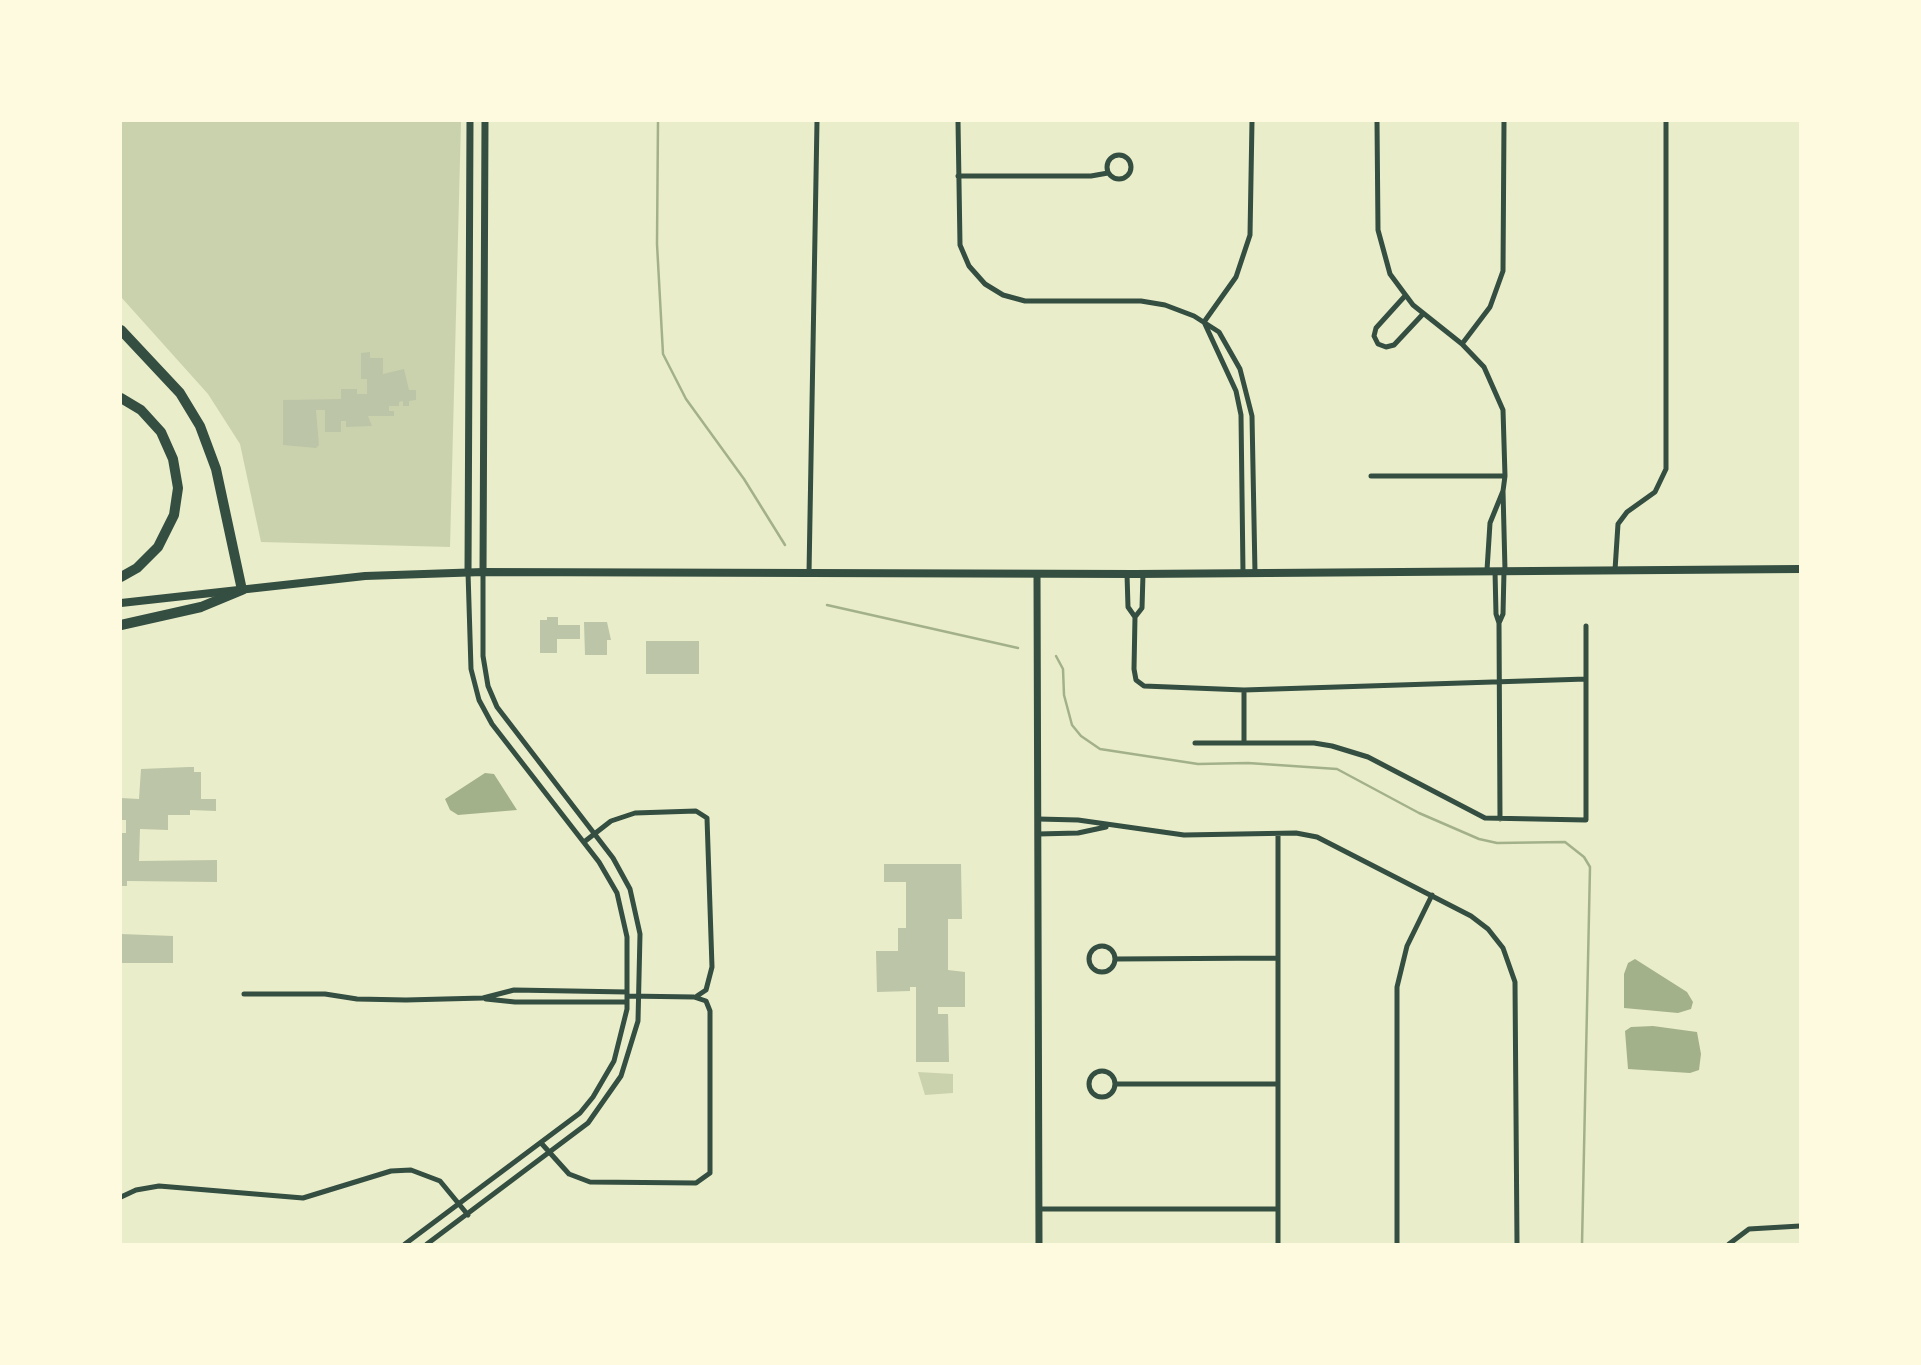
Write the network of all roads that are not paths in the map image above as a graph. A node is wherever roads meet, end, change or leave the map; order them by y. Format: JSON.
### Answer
{"nodes":[{"id":1,"x":470,"y":121,"type":"edge"},
{"id":2,"x":485,"y":121,"type":"edge"},
{"id":3,"x":817,"y":121,"type":"edge"},
{"id":4,"x":958,"y":121,"type":"edge"},
{"id":5,"x":1252,"y":121,"type":"edge"},
{"id":6,"x":1377,"y":121,"type":"edge"},
{"id":7,"x":1504,"y":121,"type":"edge"},
{"id":8,"x":1666,"y":121,"type":"edge"},
{"id":9,"x":1108,"y":173,"type":"junction"},
{"id":10,"x":958,"y":176,"type":"junction"},
{"id":11,"x":1404,"y":297,"type":"junction"},
{"id":12,"x":1423,"y":314,"type":"junction"},
{"id":13,"x":1204,"y":323,"type":"junction"},
{"id":14,"x":469,"y":325,"type":"junction"},
{"id":15,"x":485,"y":326,"type":"junction"},
{"id":16,"x":121,"y":330,"type":"edge"},
{"id":17,"x":1462,"y":344,"type":"junction"},
{"id":18,"x":121,"y":398,"type":"edge"},
{"id":19,"x":1254,"y":458,"type":"junction"},
{"id":20,"x":468,"y":459,"type":"junction"},
{"id":21,"x":483,"y":459,"type":"junction"},
{"id":22,"x":1242,"y":459,"type":"junction"},
{"id":23,"x":1371,"y":476,"type":"dead end"},
{"id":24,"x":1505,"y":476,"type":"junction"},
{"id":25,"x":1503,"y":491,"type":"junction"},
{"id":26,"x":468,"y":506,"type":"junction"},
{"id":27,"x":484,"y":506,"type":"junction"},
{"id":28,"x":1800,"y":569,"type":"edge"},
{"id":29,"x":1498,"y":570,"type":"junction"},
{"id":30,"x":1615,"y":570,"type":"junction"},
{"id":31,"x":468,"y":572,"type":"junction"},
{"id":32,"x":483,"y":572,"type":"junction"},
{"id":33,"x":809,"y":573,"type":"junction"},
{"id":34,"x":1243,"y":573,"type":"junction"},
{"id":35,"x":1255,"y":573,"type":"junction"},
{"id":36,"x":1037,"y":574,"type":"junction"},
{"id":37,"x":1127,"y":574,"type":"junction"},
{"id":38,"x":1143,"y":574,"type":"junction"},
{"id":39,"x":121,"y":577,"type":"edge"},
{"id":40,"x":243,"y":590,"type":"junction"},
{"id":41,"x":121,"y":603,"type":"edge"},
{"id":42,"x":1136,"y":617,"type":"junction"},
{"id":43,"x":121,"y":625,"type":"edge"},
{"id":44,"x":1586,"y":626,"type":"dead end"},
{"id":45,"x":484,"y":667,"type":"junction"},
{"id":46,"x":471,"y":669,"type":"junction"},
{"id":47,"x":1586,"y":679,"type":"junction"},
{"id":48,"x":1499,"y":680,"type":"junction"},
{"id":49,"x":1244,"y":690,"type":"junction"},
{"id":50,"x":515,"y":734,"type":"junction"},
{"id":51,"x":505,"y":741,"type":"junction"},
{"id":52,"x":1195,"y":743,"type":"dead end"},
{"id":53,"x":1244,"y":743,"type":"junction"},
{"id":54,"x":1038,"y":819,"type":"junction"},
{"id":55,"x":1500,"y":819,"type":"junction"},
{"id":56,"x":1110,"y":827,"type":"junction"},
{"id":57,"x":594,"y":834,"type":"junction"},
{"id":58,"x":1038,"y":834,"type":"junction"},
{"id":59,"x":1278,"y":834,"type":"junction"},
{"id":60,"x":584,"y":842,"type":"junction"},
{"id":61,"x":1432,"y":895,"type":"junction"},
{"id":62,"x":1278,"y":958,"type":"junction"},
{"id":63,"x":1115,"y":959,"type":"junction"},
{"id":64,"x":244,"y":994,"type":"dead end"},
{"id":65,"x":640,"y":996,"type":"junction"},
{"id":66,"x":627,"y":997,"type":"junction"},
{"id":67,"x":694,"y":997,"type":"junction"},
{"id":68,"x":483,"y":998,"type":"junction"},
{"id":69,"x":1115,"y":1084,"type":"junction"},
{"id":70,"x":1278,"y":1084,"type":"junction"},
{"id":71,"x":542,"y":1144,"type":"junction"},
{"id":72,"x":550,"y":1154,"type":"junction"},
{"id":73,"x":121,"y":1197,"type":"edge"},
{"id":74,"x":459,"y":1205,"type":"junction"},
{"id":75,"x":1039,"y":1209,"type":"junction"},
{"id":76,"x":1278,"y":1209,"type":"junction"},
{"id":77,"x":468,"y":1215,"type":"junction"},
{"id":78,"x":1800,"y":1226,"type":"edge"},
{"id":79,"x":1732,"y":1241,"type":"edge"},
{"id":80,"x":405,"y":1244,"type":"edge"},
{"id":81,"x":427,"y":1244,"type":"edge"},
{"id":82,"x":1039,"y":1244,"type":"edge"},
{"id":83,"x":1278,"y":1244,"type":"edge"},
{"id":84,"x":1397,"y":1244,"type":"edge"},
{"id":85,"x":1517,"y":1244,"type":"edge"}],
"edges":[{"from":1,"to":14,"type":"street"},
{"from":2,"to":15,"type":"street"},
{"from":3,"to":33,"type":"street"},
{"from":4,"to":10,"type":"street"},
{"from":5,"to":13,"type":"street"},
{"from":6,"to":11,"type":"street"},
{"from":7,"to":17,"type":"street"},
{"from":8,"to":30,"type":"street"},
{"from":9,"to":9,"type":"street"},
{"from":9,"to":10,"type":"street"},
{"from":10,"to":13,"type":"street"},
{"from":11,"to":12,"type":"street"},
{"from":11,"to":12,"type":"street"},
{"from":12,"to":17,"type":"street"},
{"from":13,"to":19,"type":"street"},
{"from":13,"to":22,"type":"street"},
{"from":14,"to":15,"type":"street"},
{"from":14,"to":20,"type":"street"},
{"from":15,"to":21,"type":"street"},
{"from":16,"to":40,"type":"highway"},
{"from":17,"to":24,"type":"street"},
{"from":18,"to":39,"type":"highway"},
{"from":19,"to":22,"type":"street"},
{"from":19,"to":35,"type":"street"},
{"from":20,"to":21,"type":"street"},
{"from":20,"to":26,"type":"street"},
{"from":21,"to":27,"type":"street"},
{"from":22,"to":34,"type":"street"},
{"from":23,"to":24,"type":"street"},
{"from":24,"to":25,"type":"street"},
{"from":25,"to":29,"type":"street"},
{"from":25,"to":29,"type":"street"},
{"from":26,"to":27,"type":"street"},
{"from":26,"to":31,"type":"street"},
{"from":27,"to":32,"type":"street"},
{"from":28,"to":30,"type":"main road"},
{"from":29,"to":30,"type":"main road"},
{"from":29,"to":35,"type":"main road"},
{"from":29,"to":48,"type":"street"},
{"from":31,"to":32,"type":"main road"},
{"from":31,"to":40,"type":"main road"},
{"from":31,"to":46,"type":"street"},
{"from":32,"to":33,"type":"main road"},
{"from":32,"to":45,"type":"street"},
{"from":33,"to":36,"type":"main road"},
{"from":34,"to":35,"type":"main road"},
{"from":34,"to":38,"type":"main road"},
{"from":36,"to":37,"type":"main road"},
{"from":36,"to":54,"type":"street"},
{"from":37,"to":38,"type":"main road"},
{"from":37,"to":42,"type":"street"},
{"from":38,"to":42,"type":"street"},
{"from":40,"to":41,"type":"main road"},
{"from":40,"to":43,"type":"highway"},
{"from":42,"to":49,"type":"street"},
{"from":44,"to":47,"type":"street"},
{"from":45,"to":46,"type":"street"},
{"from":45,"to":50,"type":"street"},
{"from":46,"to":51,"type":"street"},
{"from":47,"to":48,"type":"street"},
{"from":47,"to":55,"type":"street"},
{"from":48,"to":49,"type":"street"},
{"from":48,"to":55,"type":"street"},
{"from":49,"to":53,"type":"street"},
{"from":50,"to":51,"type":"street"},
{"from":50,"to":57,"type":"street"},
{"from":51,"to":60,"type":"street"},
{"from":52,"to":53,"type":"street"},
{"from":53,"to":55,"type":"street"},
{"from":54,"to":56,"type":"street"},
{"from":54,"to":58,"type":"street"},
{"from":56,"to":58,"type":"street"},
{"from":56,"to":59,"type":"street"},
{"from":57,"to":60,"type":"street"},
{"from":57,"to":65,"type":"street"},
{"from":57,"to":67,"type":"street"},
{"from":58,"to":75,"type":"street"},
{"from":59,"to":61,"type":"street"},
{"from":59,"to":62,"type":"street"},
{"from":60,"to":66,"type":"street"},
{"from":61,"to":84,"type":"street"},
{"from":61,"to":85,"type":"street"},
{"from":62,"to":63,"type":"street"},
{"from":62,"to":70,"type":"street"},
{"from":63,"to":63,"type":"street"},
{"from":64,"to":68,"type":"street"},
{"from":65,"to":66,"type":"street"},
{"from":65,"to":67,"type":"street"},
{"from":65,"to":72,"type":"street"},
{"from":66,"to":68,"type":"street"},
{"from":66,"to":68,"type":"street"},
{"from":66,"to":71,"type":"street"},
{"from":67,"to":72,"type":"street"},
{"from":69,"to":69,"type":"street"},
{"from":69,"to":70,"type":"street"},
{"from":70,"to":76,"type":"street"},
{"from":71,"to":72,"type":"street"},
{"from":71,"to":74,"type":"street"},
{"from":72,"to":77,"type":"street"},
{"from":73,"to":74,"type":"street"},
{"from":74,"to":77,"type":"street"},
{"from":74,"to":80,"type":"street"},
{"from":75,"to":76,"type":"street"},
{"from":75,"to":82,"type":"street"},
{"from":76,"to":83,"type":"street"},
{"from":77,"to":81,"type":"street"},
{"from":78,"to":79,"type":"street"}]}
